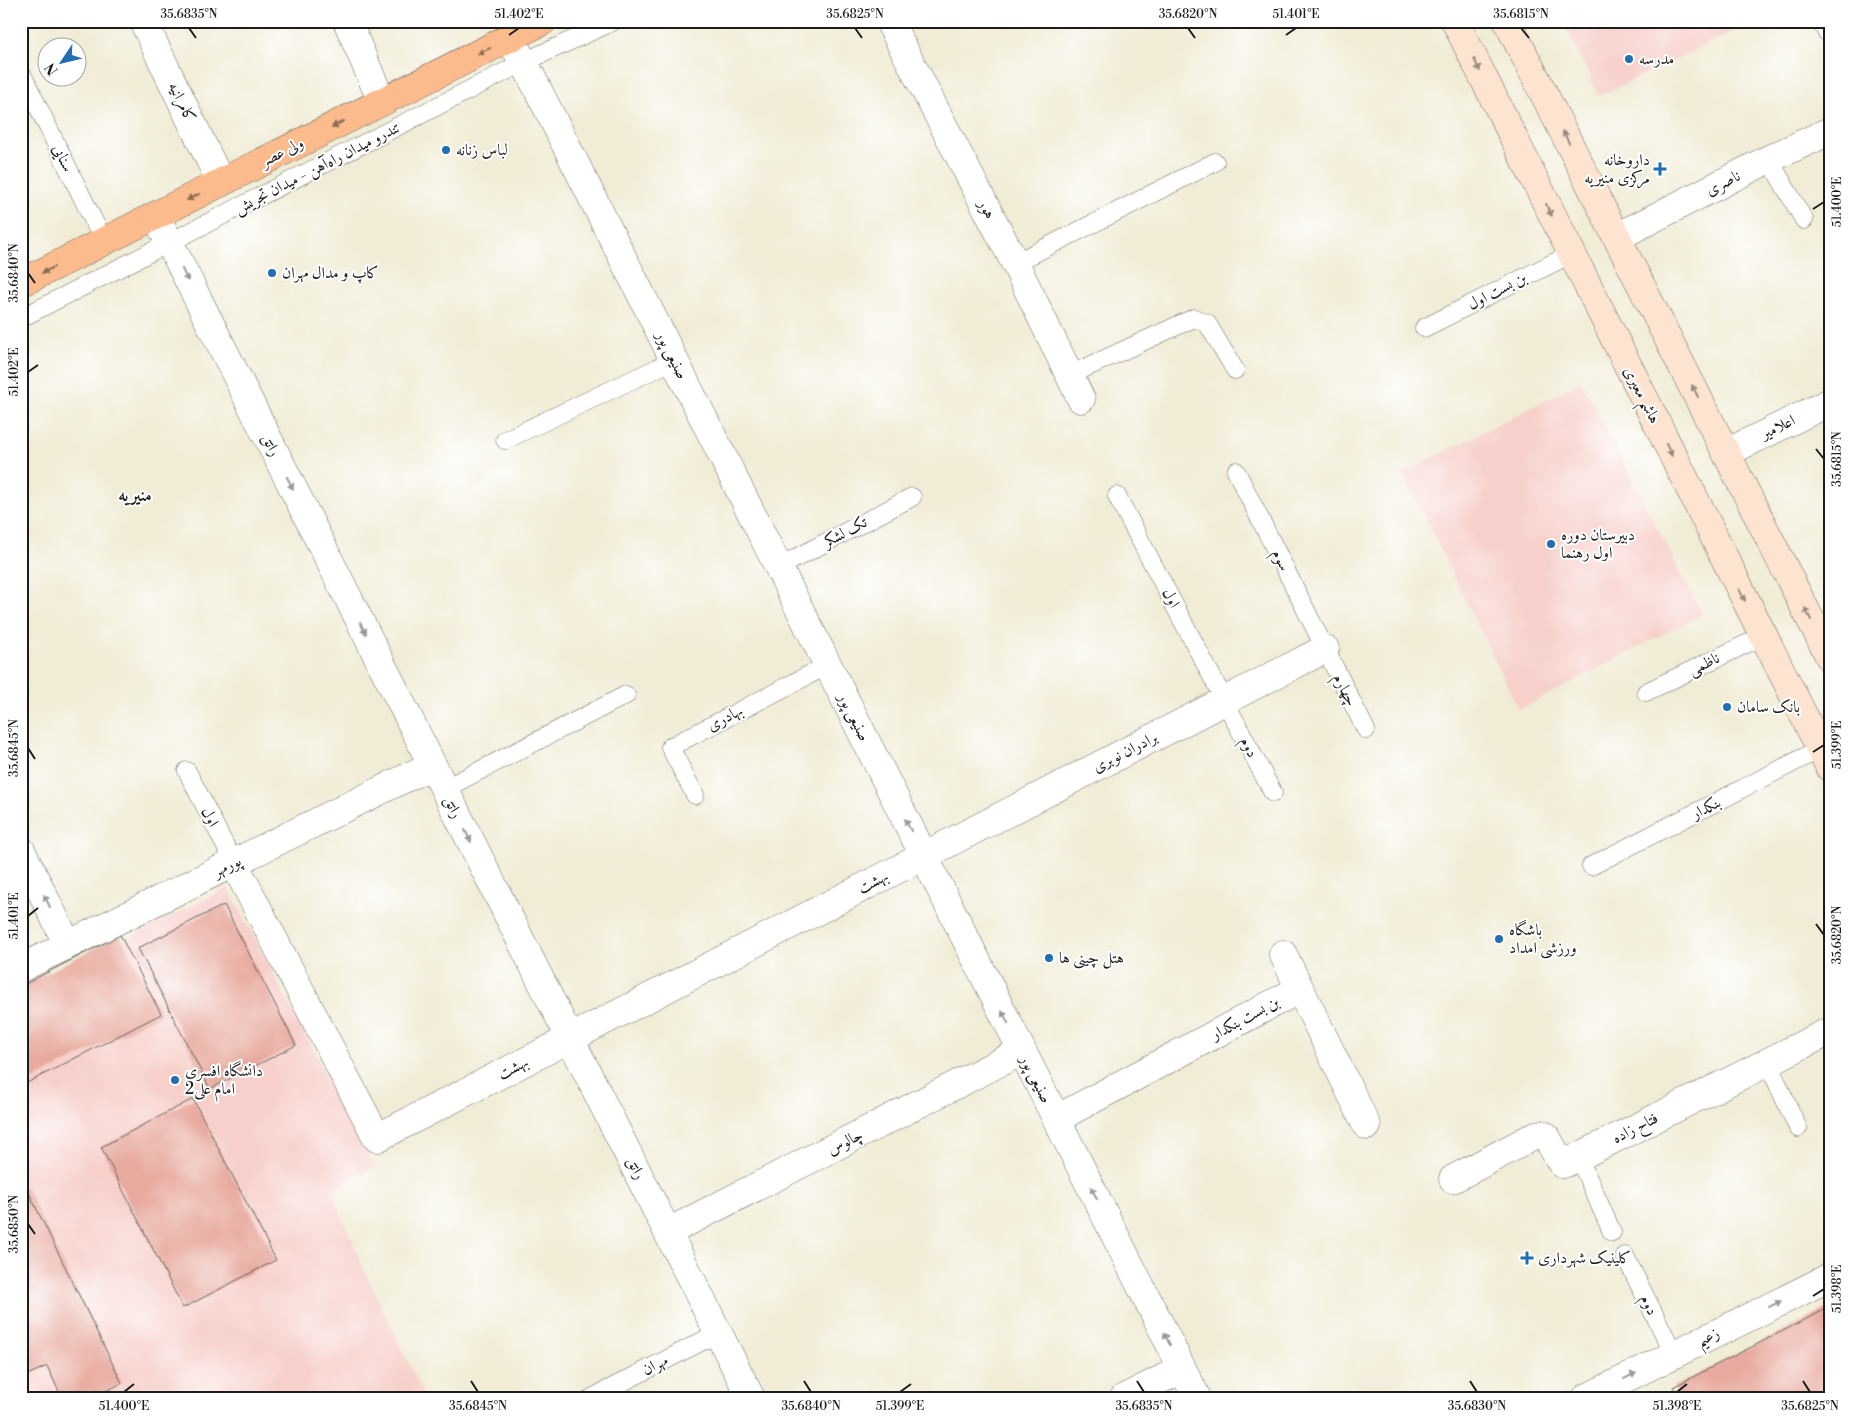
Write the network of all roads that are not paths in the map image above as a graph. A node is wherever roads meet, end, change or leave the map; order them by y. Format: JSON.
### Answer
{"nodes":[{"id":1,"x":143,"y":21,"type":"edge"},
{"id":2,"x":347,"y":21,"type":"edge"},
{"id":3,"x":614,"y":21,"type":"edge"},
{"id":4,"x":889,"y":21,"type":"edge"},
{"id":5,"x":1455,"y":21,"type":"edge"},
{"id":6,"x":1507,"y":21,"type":"edge"},
{"id":7,"x":1826,"y":21,"type":"edge"},
{"id":8,"x":523,"y":28,"type":"edge"},
{"id":9,"x":1830,"y":28,"type":"edge"},
{"id":10,"x":524,"y":62,"type":"junction"},
{"id":11,"x":22,"y":74,"type":"dead end"},
{"id":12,"x":382,"y":102,"type":"junction"},
{"id":13,"x":1830,"y":130,"type":"edge"},
{"id":14,"x":1769,"y":159,"type":"junction"},
{"id":15,"x":1215,"y":162,"type":"dead end"},
{"id":16,"x":221,"y":183,"type":"junction"},
{"id":17,"x":156,"y":216,"type":"junction"},
{"id":18,"x":1804,"y":220,"type":"dead end"},
{"id":19,"x":1616,"y":237,"type":"junction"},
{"id":20,"x":104,"y":242,"type":"junction"},
{"id":21,"x":169,"y":242,"type":"junction"},
{"id":22,"x":1571,"y":254,"type":"junction"},
{"id":23,"x":1015,"y":263,"type":"junction"},
{"id":24,"x":21,"y":283,"type":"edge"},
{"id":25,"x":21,"y":318,"type":"edge"},
{"id":26,"x":1424,"y":328,"type":"dead end"},
{"id":27,"x":674,"y":360,"type":"junction"},
{"id":28,"x":1235,"y":370,"type":"dead end"},
{"id":29,"x":1076,"y":387,"type":"joint"},
{"id":30,"x":1830,"y":402,"type":"edge"},
{"id":31,"x":505,"y":440,"type":"dead end"},
{"id":32,"x":1726,"y":453,"type":"junction"},
{"id":33,"x":1236,"y":471,"type":"dead end"},
{"id":34,"x":1117,"y":496,"type":"dead end"},
{"id":35,"x":912,"y":497,"type":"dead end"},
{"id":36,"x":779,"y":567,"type":"junction"},
{"id":37,"x":1763,"y":636,"type":"junction"},
{"id":38,"x":1325,"y":649,"type":"junction"},
{"id":39,"x":1830,"y":658,"type":"edge"},
{"id":40,"x":828,"y":665,"type":"junction"},
{"id":41,"x":1646,"y":692,"type":"dead end"},
{"id":42,"x":626,"y":696,"type":"dead end"},
{"id":43,"x":1225,"y":701,"type":"junction"},
{"id":44,"x":1366,"y":730,"type":"dead end"},
{"id":45,"x":1825,"y":759,"type":"edge"},
{"id":46,"x":432,"y":765,"type":"junction"},
{"id":47,"x":187,"y":771,"type":"dead end"},
{"id":48,"x":444,"y":789,"type":"junction"},
{"id":49,"x":1273,"y":792,"type":"dead end"},
{"id":50,"x":694,"y":795,"type":"dead end"},
{"id":51,"x":21,"y":850,"type":"edge"},
{"id":52,"x":924,"y":856,"type":"junction"},
{"id":53,"x":234,"y":863,"type":"junction"},
{"id":54,"x":1591,"y":866,"type":"dead end"},
{"id":55,"x":68,"y":945,"type":"junction"},
{"id":56,"x":1283,"y":954,"type":"dead end"},
{"id":57,"x":21,"y":968,"type":"edge"},
{"id":58,"x":1300,"y":989,"type":"junction"},
{"id":59,"x":1830,"y":1031,"type":"edge"},
{"id":60,"x":570,"y":1038,"type":"junction"},
{"id":61,"x":1022,"y":1051,"type":"junction"},
{"id":62,"x":1767,"y":1061,"type":"junction"},
{"id":63,"x":1056,"y":1119,"type":"junction"},
{"id":64,"x":1367,"y":1126,"type":"dead end"},
{"id":65,"x":1798,"y":1128,"type":"dead end"},
{"id":66,"x":1578,"y":1156,"type":"junction"},
{"id":67,"x":1453,"y":1179,"type":"dead end"},
{"id":68,"x":668,"y":1232,"type":"junction"},
{"id":69,"x":1612,"y":1232,"type":"dead end"},
{"id":70,"x":1624,"y":1256,"type":"dead end"},
{"id":71,"x":1830,"y":1277,"type":"edge"},
{"id":72,"x":718,"y":1332,"type":"junction"},
{"id":73,"x":1674,"y":1354,"type":"junction"},
{"id":74,"x":1182,"y":1369,"type":"junction"},
{"id":75,"x":592,"y":1398,"type":"edge"},
{"id":76,"x":751,"y":1398,"type":"edge"},
{"id":77,"x":1124,"y":1398,"type":"edge"},
{"id":78,"x":1197,"y":1398,"type":"edge"},
{"id":79,"x":1586,"y":1398,"type":"edge"}],
"edges":[{"from":1,"to":16,"type":"street","name":"کامرانیه"},
{"from":2,"to":12,"type":"street"},
{"from":3,"to":10,"type":"lane","name":"تندرو میدان راه‌آهن - میدان تجریش"},
{"from":4,"to":23,"type":"street","name":"هور"},
{"from":5,"to":22,"type":"main road","name":"هاشم معیری","one_way":true},
{"from":19,"to":6,"type":"main road","one_way":true},
{"from":7,"to":9,"type":"street"},
{"from":8,"to":10,"type":"street","name":"صنیعی پور"},
{"from":8,"to":12,"type":"main road","name":"ولی عصر","one_way":true},
{"from":10,"to":21,"type":"lane","name":"تندرو میدان راه‌آهن - میدان تجریش"},
{"from":10,"to":27,"type":"street","name":"صنیعی پور"},
{"from":11,"to":20,"type":"lane","name":"سنایی"},
{"from":12,"to":16,"type":"main road","name":"ولی عصر","one_way":true},
{"from":13,"to":14,"type":"street","name":"ناصری"},
{"from":14,"to":18,"type":"lane"},
{"from":14,"to":19,"type":"street","name":"ناصری"},
{"from":15,"to":23,"type":"lane"},
{"from":16,"to":17,"type":"main road","name":"ولی عصر","one_way":true},
{"from":17,"to":20,"type":"main road","name":"ولی عصر"},
{"from":17,"to":21,"type":"street","name":"راتق"},
{"from":32,"to":19,"type":"main road","one_way":true},
{"from":20,"to":24,"type":"main road","name":"ولی عصر","one_way":true},
{"from":21,"to":25,"type":"lane","name":"تندرو میدان راه‌آهن - میدان تجریش"},
{"from":21,"to":46,"type":"street","name":"راتق","one_way":true},
{"from":22,"to":26,"type":"lane","name":"بن بست اول"},
{"from":22,"to":37,"type":"main road","name":"هاشم معیری","one_way":true},
{"from":23,"to":29,"type":"street","name":"هور"},
{"from":27,"to":31,"type":"lane"},
{"from":27,"to":36,"type":"street","name":"صنیعی پور"},
{"from":28,"to":29,"type":"lane"},
{"from":30,"to":32,"type":"street","name":"اعلامیر"},
{"from":39,"to":32,"type":"main road","one_way":true},
{"from":33,"to":38,"type":"lane","name":"سوم"},
{"from":34,"to":43,"type":"lane","name":"اول"},
{"from":35,"to":36,"type":"lane","name":"تک لشکر"},
{"from":36,"to":40,"type":"street","name":"صنیعی پور"},
{"from":37,"to":41,"type":"lane","name":"ناظمی"},
{"from":37,"to":45,"type":"main road","name":"هاشم معیری"},
{"from":38,"to":43,"type":"street","name":"برادران نوبری"},
{"from":38,"to":44,"type":"lane","name":"چهارم"},
{"from":40,"to":50,"type":"lane","name":"بهادری"},
{"from":52,"to":40,"type":"street","name":"صنیعی پور","one_way":true},
{"from":42,"to":48,"type":"lane"},
{"from":43,"to":49,"type":"lane","name":"دوم"},
{"from":43,"to":52,"type":"street","name":"برادران نوبری"},
{"from":45,"to":54,"type":"lane","name":"بنکدار"},
{"from":46,"to":48,"type":"street","name":"راتق"},
{"from":46,"to":53,"type":"street","name":"پورمهر"},
{"from":47,"to":53,"type":"lane","name":"اول"},
{"from":48,"to":60,"type":"street","name":"راتق","one_way":true},
{"from":55,"to":51,"type":"street","one_way":true},
{"from":52,"to":60,"type":"street","name":"بهشت"},
{"from":61,"to":52,"type":"street","name":"صنیعی پور","one_way":true},
{"from":53,"to":55,"type":"street","name":"پورمهر"},
{"from":53,"to":60,"type":"street","name":"بهشت"},
{"from":55,"to":57,"type":"street","name":"پورمهر"},
{"from":56,"to":58,"type":"street"},
{"from":58,"to":63,"type":"street","name":"بن بست بنکدار"},
{"from":58,"to":64,"type":"street"},
{"from":59,"to":62,"type":"street","name":"فتاح زاده"},
{"from":60,"to":68,"type":"street","name":"راتق"},
{"from":61,"to":63,"type":"street","name":"صنیعی پور"},
{"from":61,"to":68,"type":"street","name":"چالوس"},
{"from":62,"to":65,"type":"lane"},
{"from":62,"to":66,"type":"street","name":"فتاح زاده"},
{"from":74,"to":63,"type":"street","name":"صنیعی پور","one_way":true},
{"from":66,"to":67,"type":"street","name":"فتاح زاده"},
{"from":66,"to":69,"type":"lane"},
{"from":68,"to":72,"type":"street","name":"راتق"},
{"from":70,"to":73,"type":"lane","name":"دوم"},
{"from":73,"to":71,"type":"street","name":"زعیم","one_way":true},
{"from":72,"to":75,"type":"lane","name":"مهران"},
{"from":72,"to":76,"type":"street","name":"راتق"},
{"from":79,"to":73,"type":"street","name":"زعیم","one_way":true},
{"from":74,"to":77,"type":"street"},
{"from":74,"to":78,"type":"street","name":"صنیعی پور"}]}
